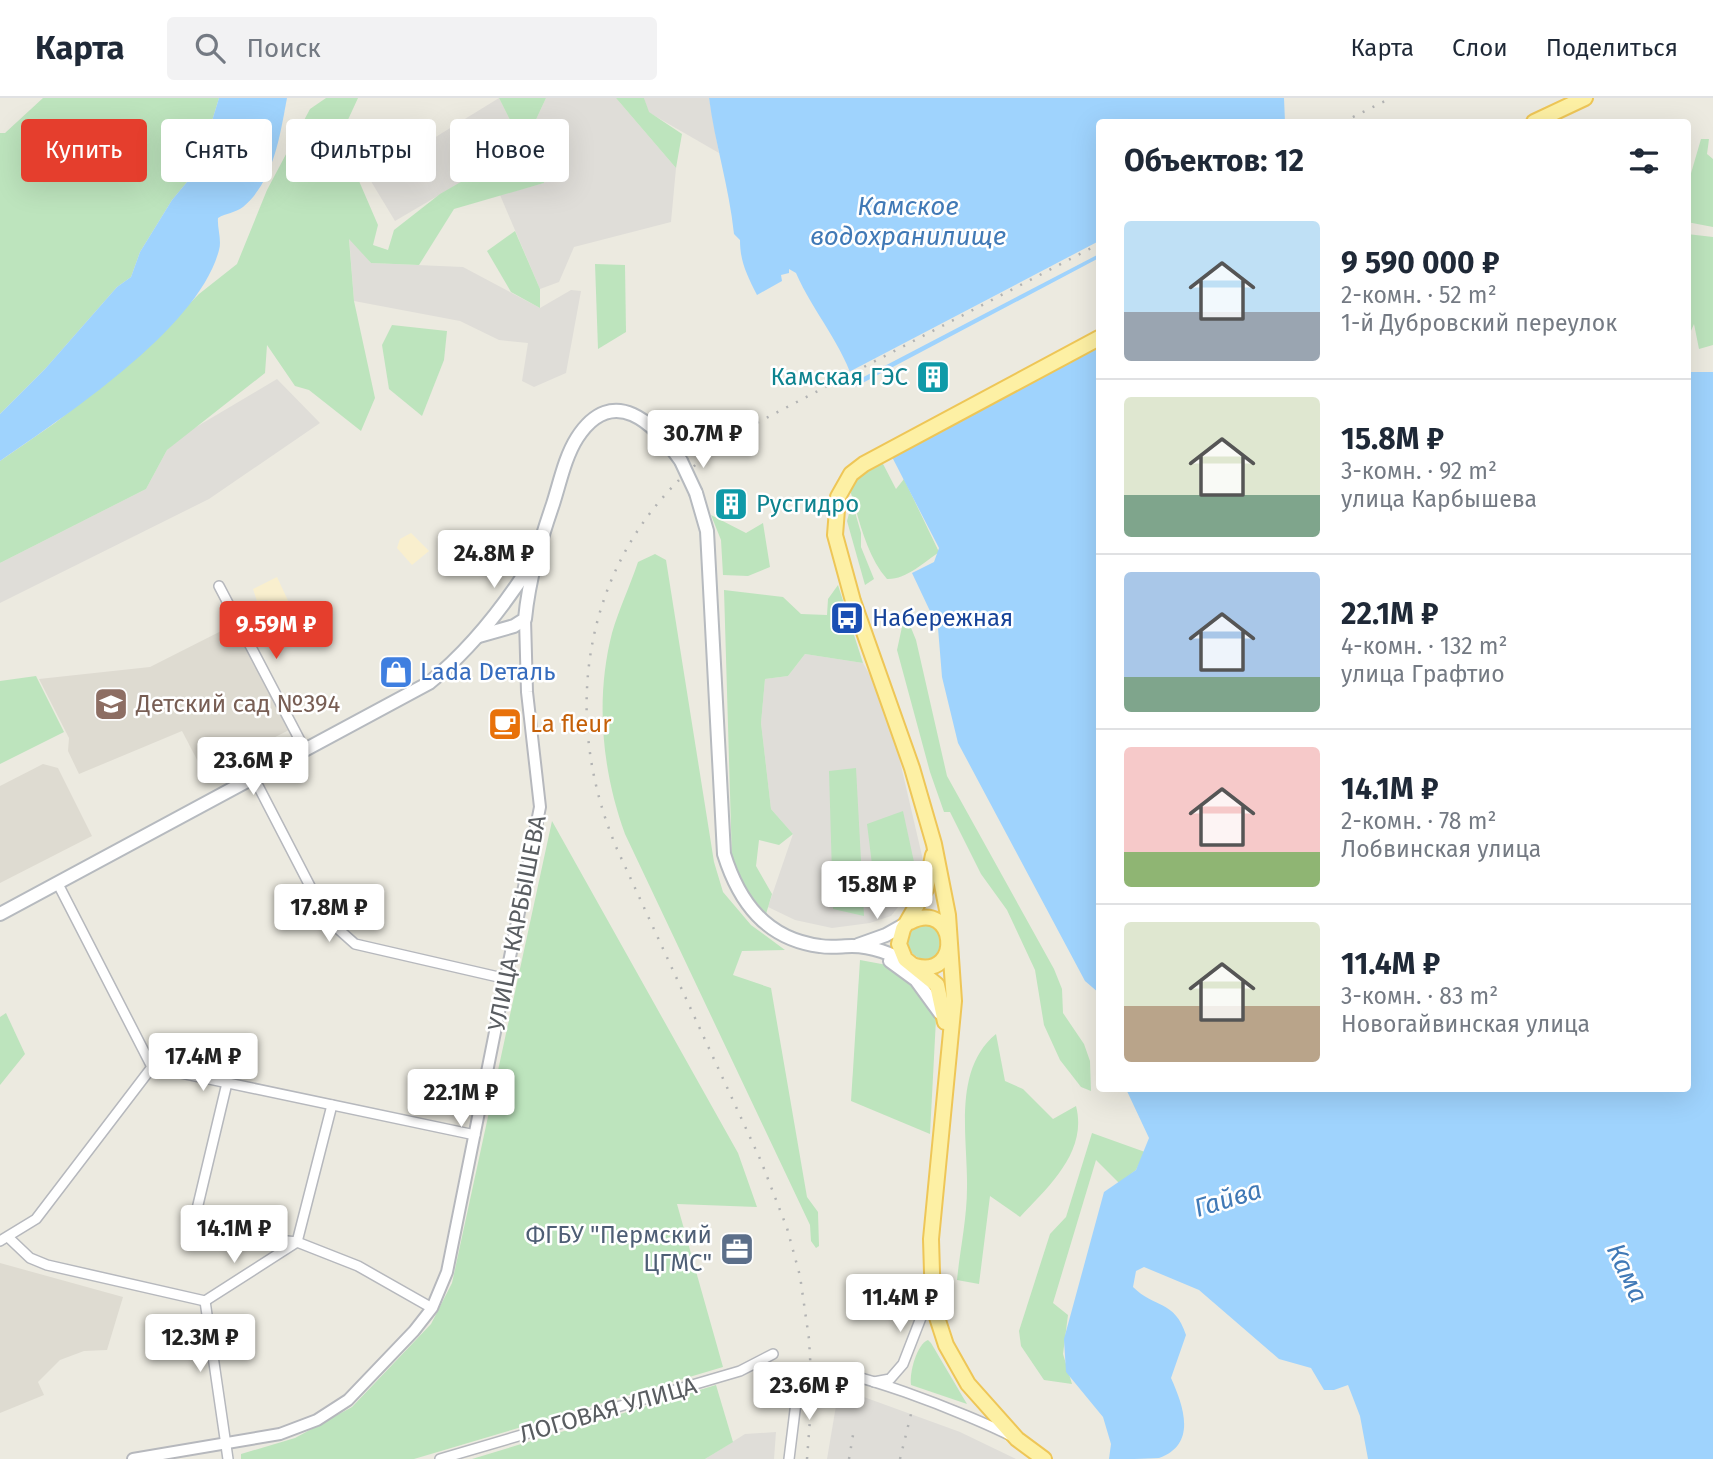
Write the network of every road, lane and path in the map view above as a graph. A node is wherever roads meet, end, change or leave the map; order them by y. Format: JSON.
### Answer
{"nodes":[{"id":1,"x":1585,"y":98,"type":"edge"},
{"id":2,"x":1540,"y":119,"type":"edge"},
{"id":3,"x":1096,"y":340,"type":"edge"},
{"id":4,"x":534,"y":559,"type":"junction"},
{"id":5,"x":219,"y":586,"type":"dead end"},
{"id":6,"x":508,"y":600,"type":"junction"},
{"id":7,"x":527,"y":603,"type":"junction"},
{"id":8,"x":526,"y":619,"type":"junction"},
{"id":9,"x":505,"y":629,"type":"junction"},
{"id":10,"x":475,"y":638,"type":"junction"},
{"id":11,"x":525,"y":642,"type":"junction"},
{"id":12,"x":305,"y":750,"type":"junction"},
{"id":13,"x":254,"y":778,"type":"junction"},
{"id":14,"x":934,"y":844,"type":"junction"},
{"id":15,"x":58,"y":884,"type":"junction"},
{"id":16,"x":1,"y":911,"type":"edge"},
{"id":17,"x":910,"y":922,"type":"junction"},
{"id":18,"x":949,"y":939,"type":"junction"},
{"id":19,"x":855,"y":946,"type":"junction"},
{"id":20,"x":913,"y":965,"type":"junction"},
{"id":21,"x":507,"y":979,"type":"junction"},
{"id":22,"x":947,"y":1044,"type":"junction"},
{"id":23,"x":152,"y":1067,"type":"junction"},
{"id":24,"x":227,"y":1083,"type":"junction"},
{"id":25,"x":332,"y":1105,"type":"junction"},
{"id":26,"x":475,"y":1135,"type":"junction"},
{"id":27,"x":5,"y":1240,"type":"edge"},
{"id":28,"x":297,"y":1242,"type":"junction"},
{"id":29,"x":931,"y":1292,"type":"junction"},
{"id":30,"x":205,"y":1301,"type":"junction"},
{"id":31,"x":432,"y":1308,"type":"junction"},
{"id":32,"x":773,"y":1354,"type":"dead end"},
{"id":33,"x":871,"y":1382,"type":"junction"},
{"id":34,"x":1017,"y":1439,"type":"junction"},
{"id":35,"x":225,"y":1443,"type":"junction"},
{"id":36,"x":133,"y":1459,"type":"edge"},
{"id":37,"x":229,"y":1459,"type":"edge"},
{"id":38,"x":440,"y":1459,"type":"edge"},
{"id":39,"x":789,"y":1459,"type":"edge"},
{"id":40,"x":1044,"y":1459,"type":"edge"}],
"edges":[{"from":1,"to":2,"type":"main road"},
{"from":3,"to":14,"type":"main road"},
{"from":4,"to":6,"type":"main road"},
{"from":4,"to":7,"type":"main road","name":"УЛИЦА КАРБЫШЕВА"},
{"from":4,"to":19,"type":"main road","name":"УЛИЦА КАРБЫШЕВА","bridge":true},
{"from":5,"to":12,"type":"street"},
{"from":6,"to":7,"type":"main road"},
{"from":6,"to":10,"type":"main road"},
{"from":7,"to":8,"type":"main road","name":"УЛИЦА КАРБЫШЕВА"},
{"from":8,"to":9,"type":"main road"},
{"from":8,"to":11,"type":"street","name":"УЛИЦА КАРБЫШЕВА"},
{"from":9,"to":10,"type":"main road"},
{"from":9,"to":11,"type":"street"},
{"from":10,"to":12,"type":"main road"},
{"from":11,"to":21,"type":"street","name":"УЛИЦА КАРБЫШЕВА"},
{"from":12,"to":13,"type":"main road"},
{"from":13,"to":15,"type":"main road"},
{"from":13,"to":21,"type":"street"},
{"from":14,"to":17,"type":"main road"},
{"from":14,"to":18,"type":"main road"},
{"from":15,"to":16,"type":"main road"},
{"from":15,"to":23,"type":"street"},
{"from":17,"to":18,"type":"main road"},
{"from":17,"to":19,"type":"main road","name":"УЛИЦА КАРБЫШЕВА"},
{"from":17,"to":20,"type":"main road"},
{"from":18,"to":20,"type":"main road"},
{"from":18,"to":22,"type":"main road"},
{"from":19,"to":20,"type":"main road","name":"УЛИЦА КАРБЫШЕВА"},
{"from":19,"to":22,"type":"main road"},
{"from":20,"to":22,"type":"main road"},
{"from":21,"to":26,"type":"street","name":"УЛИЦА КАРБЫШЕВА"},
{"from":22,"to":29,"type":"main road"},
{"from":23,"to":24,"type":"street"},
{"from":23,"to":27,"type":"street"},
{"from":24,"to":25,"type":"street"},
{"from":24,"to":28,"type":"street"},
{"from":25,"to":26,"type":"street"},
{"from":25,"to":28,"type":"street"},
{"from":26,"to":31,"type":"street","name":"УЛИЦА КАРБЫШЕВА"},
{"from":27,"to":30,"type":"street"},
{"from":28,"to":30,"type":"street"},
{"from":28,"to":31,"type":"street"},
{"from":29,"to":33,"type":"street"},
{"from":29,"to":34,"type":"main road"},
{"from":30,"to":35,"type":"street"},
{"from":31,"to":35,"type":"street","name":"УЛИЦА КАРБЫШЕВА"},
{"from":32,"to":38,"type":"street","name":"ЛОГОВАЯ УЛИЦА"},
{"from":33,"to":34,"type":"street"},
{"from":33,"to":39,"type":"street"},
{"from":34,"to":40,"type":"main road"},
{"from":35,"to":36,"type":"street","name":"УЛИЦА КАРБЫШЕВА"},
{"from":35,"to":37,"type":"street"}]}
